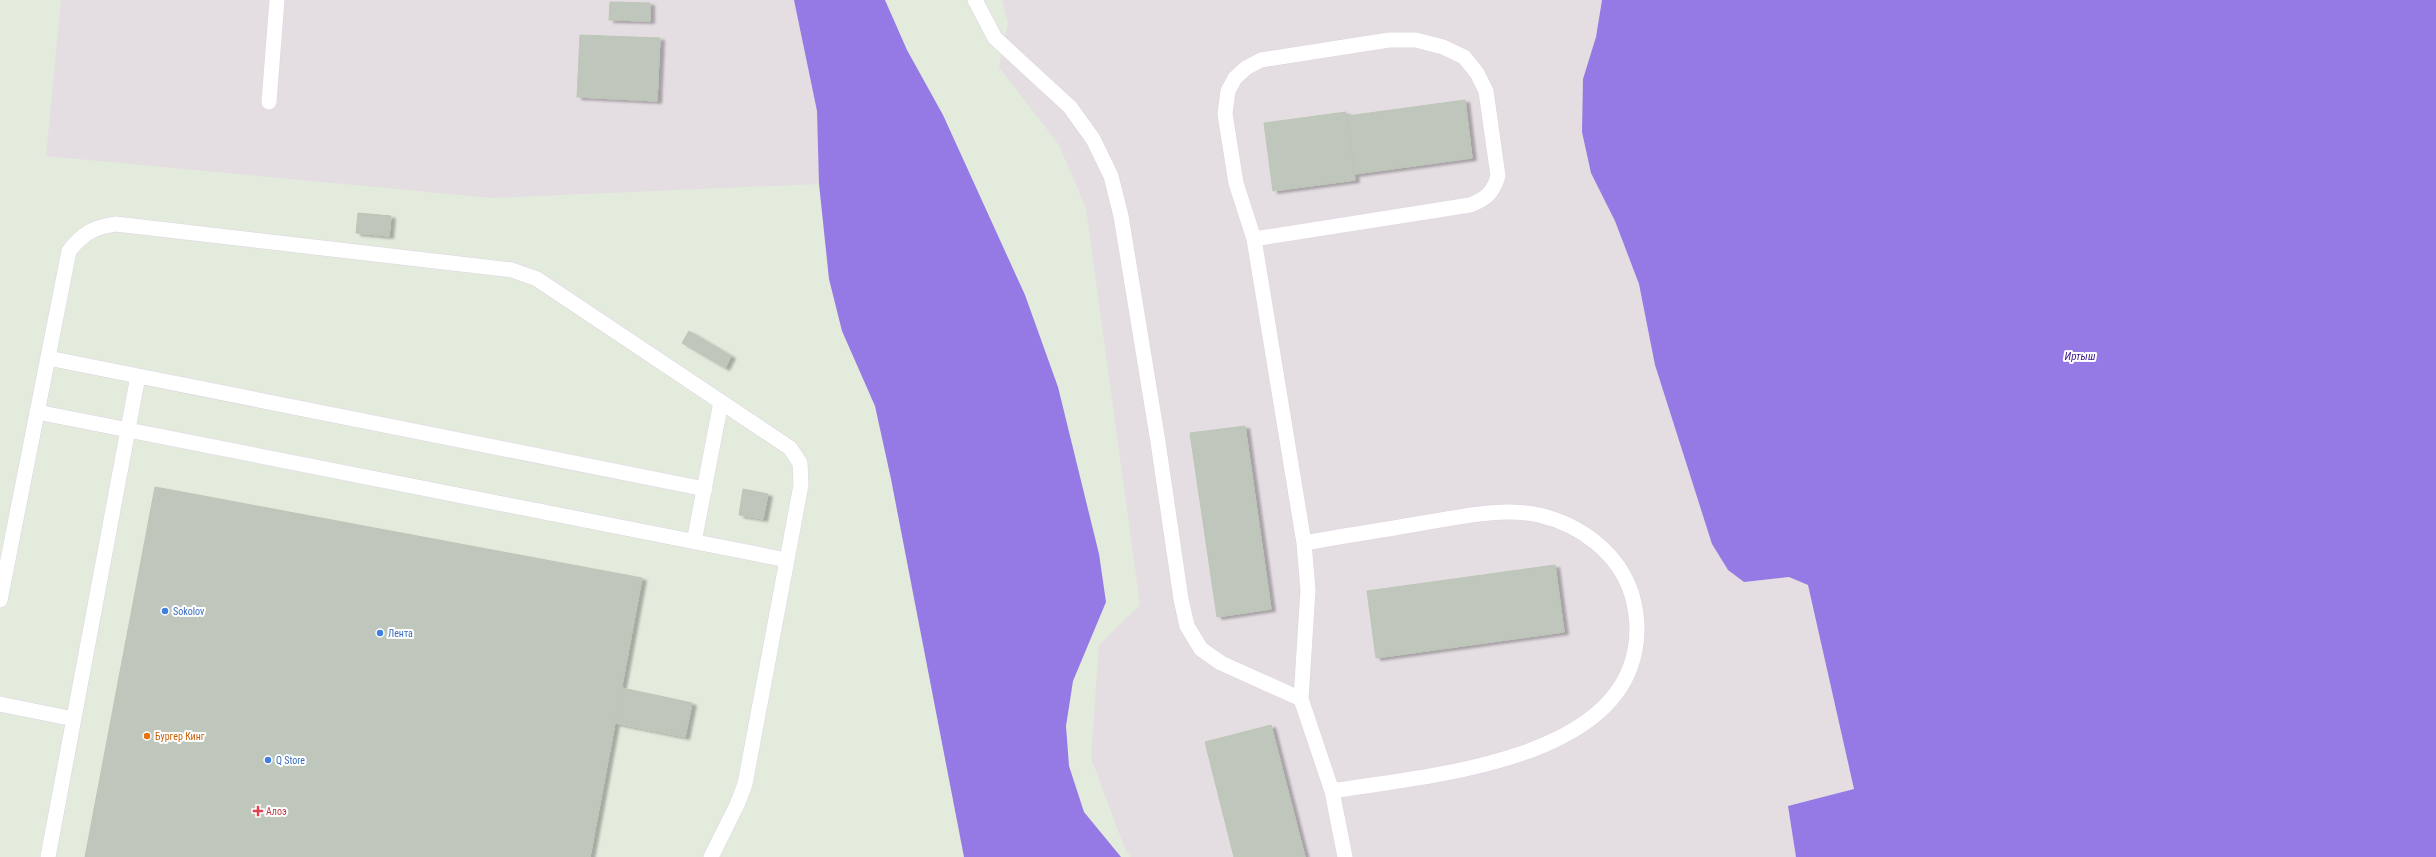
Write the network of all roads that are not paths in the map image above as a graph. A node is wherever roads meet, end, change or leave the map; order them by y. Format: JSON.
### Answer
{"nodes":[{"id":1,"x":277,"y":0,"type":"edge"},
{"id":2,"x":975,"y":0,"type":"edge"},
{"id":3,"x":269,"y":102,"type":"dead end"},
{"id":4,"x":1254,"y":239,"type":"junction"},
{"id":5,"x":48,"y":358,"type":"junction"},
{"id":6,"x":138,"y":376,"type":"junction"},
{"id":7,"x":721,"y":402,"type":"junction"},
{"id":8,"x":37,"y":412,"type":"junction"},
{"id":9,"x":127,"y":431,"type":"junction"},
{"id":10,"x":704,"y":489,"type":"junction"},
{"id":11,"x":694,"y":542,"type":"junction"},
{"id":12,"x":1304,"y":543,"type":"junction"},
{"id":13,"x":787,"y":560,"type":"junction"},
{"id":14,"x":0,"y":600,"type":"edge"},
{"id":15,"x":1301,"y":699,"type":"junction"},
{"id":16,"x":0,"y":704,"type":"edge"},
{"id":17,"x":74,"y":719,"type":"junction"},
{"id":18,"x":1332,"y":791,"type":"junction"},
{"id":19,"x":48,"y":857,"type":"edge"},
{"id":20,"x":711,"y":857,"type":"edge"},
{"id":21,"x":1345,"y":857,"type":"edge"}],
"edges":[{"from":1,"to":3,"type":"lane"},
{"from":2,"to":15,"type":"lane"},
{"from":4,"to":4,"type":"lane"},
{"from":4,"to":12,"type":"lane"},
{"from":5,"to":6,"type":"lane"},
{"from":5,"to":7,"type":"lane"},
{"from":5,"to":8,"type":"lane"},
{"from":6,"to":9,"type":"lane"},
{"from":6,"to":10,"type":"lane"},
{"from":7,"to":10,"type":"lane"},
{"from":7,"to":13,"type":"lane"},
{"from":8,"to":9,"type":"lane"},
{"from":8,"to":14,"type":"lane"},
{"from":9,"to":11,"type":"lane"},
{"from":9,"to":17,"type":"lane"},
{"from":10,"to":11,"type":"lane"},
{"from":11,"to":13,"type":"lane"},
{"from":12,"to":15,"type":"lane"},
{"from":12,"to":18,"type":"lane"},
{"from":13,"to":20,"type":"lane"},
{"from":15,"to":18,"type":"lane"},
{"from":16,"to":17,"type":"lane"},
{"from":17,"to":19,"type":"lane"},
{"from":18,"to":21,"type":"lane"}]}
